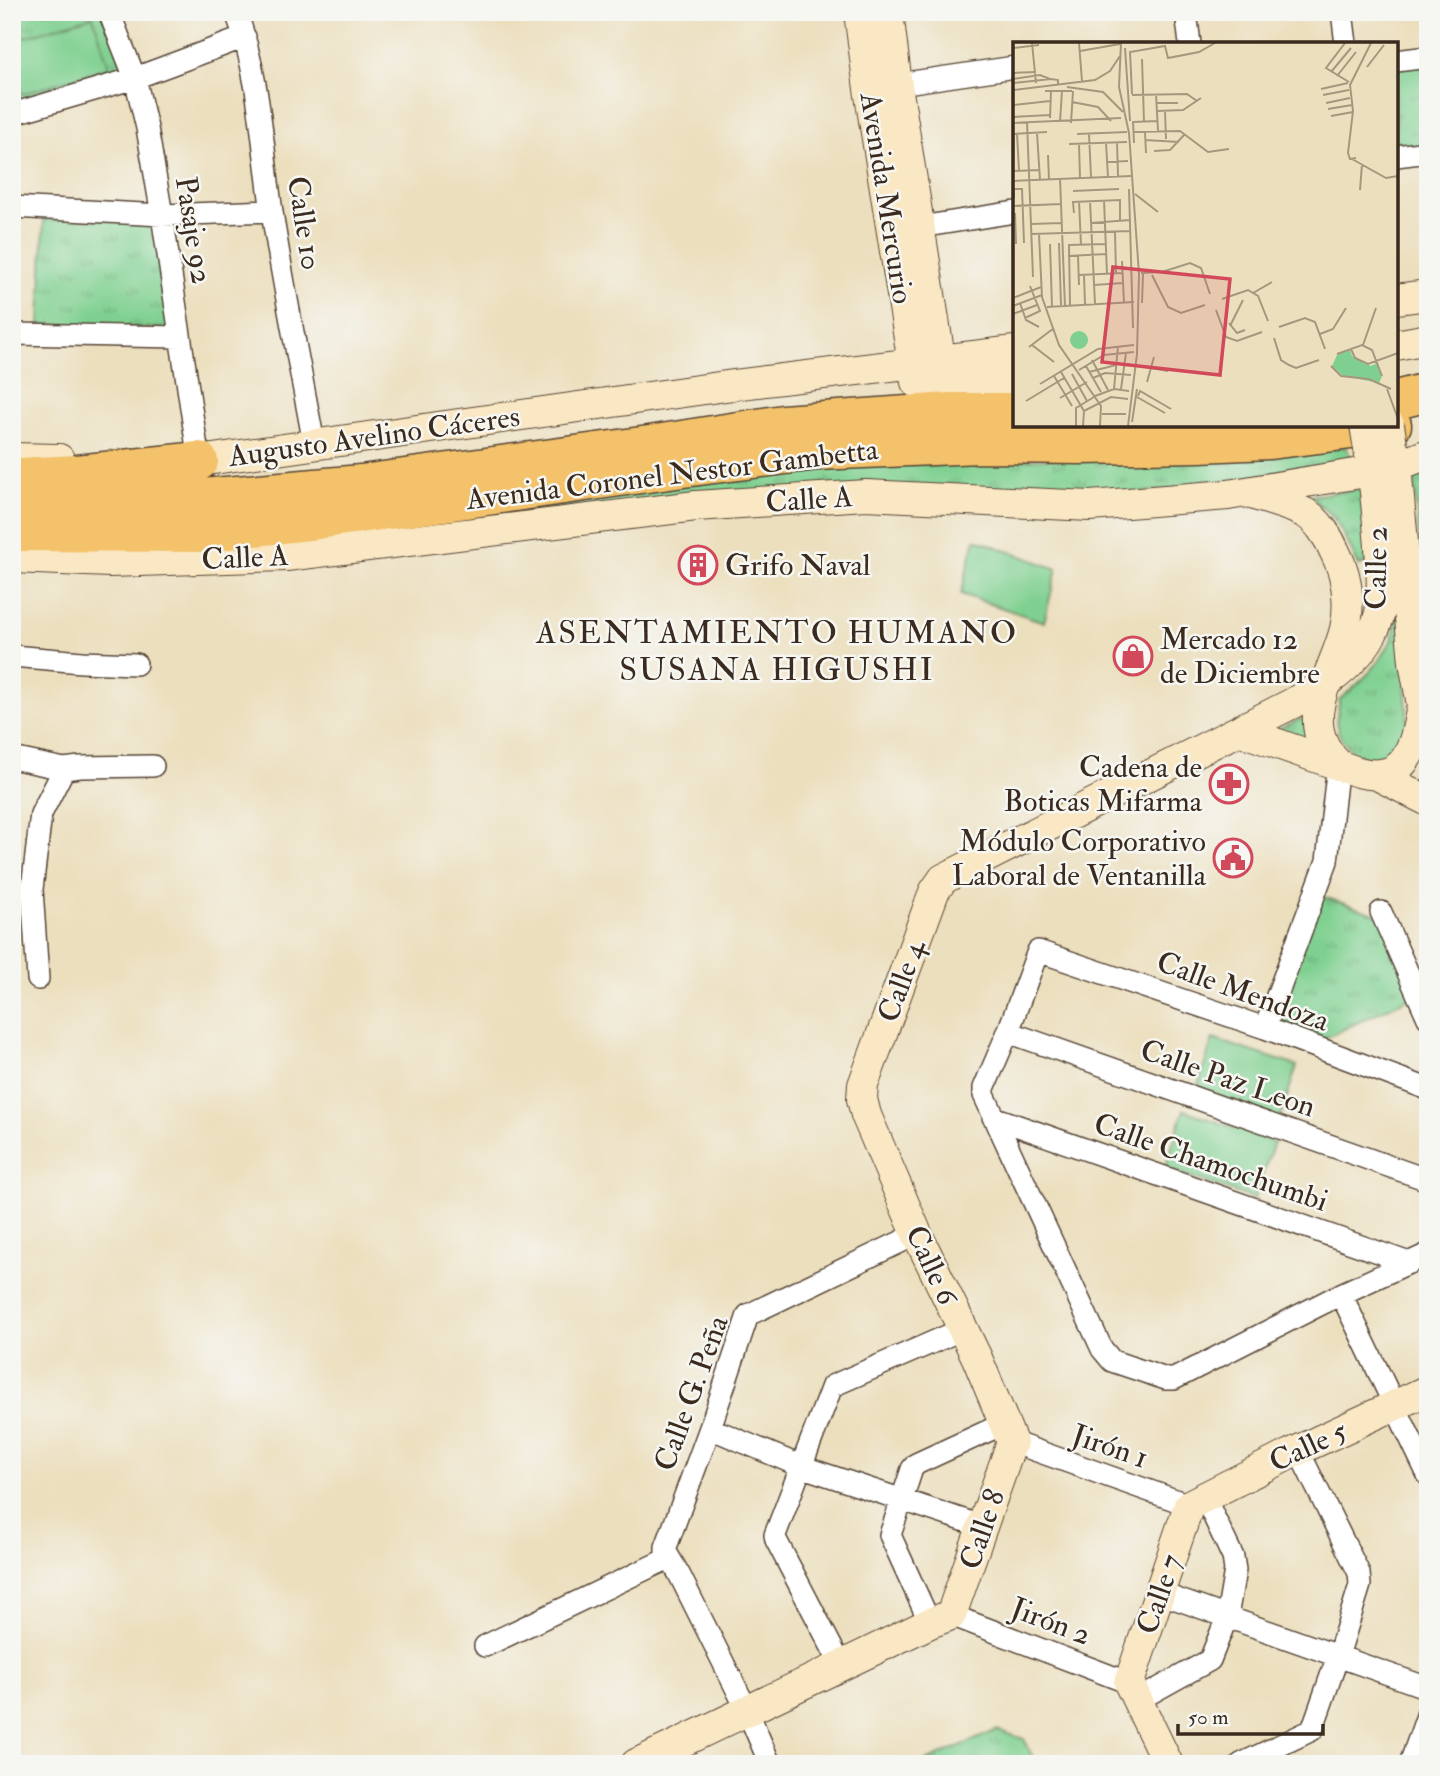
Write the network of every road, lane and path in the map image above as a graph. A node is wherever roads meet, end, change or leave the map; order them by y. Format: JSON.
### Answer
{"nodes":[{"id":1,"x":109,"y":12,"type":"edge"},
{"id":2,"x":236,"y":12,"type":"edge"},
{"id":3,"x":859,"y":12,"type":"edge"},
{"id":4,"x":888,"y":12,"type":"edge"},
{"id":5,"x":1186,"y":12,"type":"edge"},
{"id":6,"x":1342,"y":12,"type":"edge"},
{"id":7,"x":245,"y":37,"type":"junction"},
{"id":8,"x":1184,"y":42,"type":"edge"},
{"id":9,"x":1346,"y":42,"type":"edge"},
{"id":10,"x":1428,"y":57,"type":"edge"},
{"id":11,"x":1398,"y":61,"type":"edge"},
{"id":12,"x":1013,"y":67,"type":"edge"},
{"id":13,"x":135,"y":78,"type":"junction"},
{"id":14,"x":883,"y":87,"type":"junction"},
{"id":15,"x":12,"y":114,"type":"edge"},
{"id":16,"x":1428,"y":152,"type":"edge"},
{"id":17,"x":1398,"y":156,"type":"edge"},
{"id":18,"x":12,"y":207,"type":"edge"},
{"id":19,"x":272,"y":211,"type":"junction"},
{"id":20,"x":1013,"y":212,"type":"edge"},
{"id":21,"x":162,"y":215,"type":"junction"},
{"id":22,"x":920,"y":227,"type":"junction"},
{"id":23,"x":1428,"y":295,"type":"edge"},
{"id":24,"x":1398,"y":299,"type":"edge"},
{"id":25,"x":12,"y":334,"type":"edge"},
{"id":26,"x":180,"y":337,"type":"junction"},
{"id":27,"x":1428,"y":339,"type":"edge"},
{"id":28,"x":1398,"y":345,"type":"edge"},
{"id":29,"x":1013,"y":352,"type":"edge"},
{"id":30,"x":929,"y":373,"type":"junction"},
{"id":31,"x":1013,"y":381,"type":"edge"},
{"id":32,"x":1428,"y":393,"type":"edge"},
{"id":33,"x":1013,"y":412,"type":"edge"},
{"id":34,"x":1428,"y":419,"type":"edge"},
{"id":35,"x":1398,"y":422,"type":"edge"},
{"id":36,"x":1384,"y":436,"type":"edge"},
{"id":37,"x":314,"y":444,"type":"junction"},
{"id":38,"x":1428,"y":454,"type":"edge"},
{"id":39,"x":12,"y":458,"type":"edge"},
{"id":40,"x":199,"y":461,"type":"junction"},
{"id":41,"x":12,"y":477,"type":"edge"},
{"id":42,"x":1245,"y":492,"type":"junction"},
{"id":43,"x":12,"y":502,"type":"edge"},
{"id":44,"x":12,"y":532,"type":"edge"},
{"id":45,"x":12,"y":558,"type":"edge"},
{"id":46,"x":1428,"y":594,"type":"edge"},
{"id":47,"x":12,"y":656,"type":"edge"},
{"id":48,"x":1414,"y":663,"type":"junction"},
{"id":49,"x":136,"y":664,"type":"dead end"},
{"id":50,"x":1326,"y":682,"type":"junction"},
{"id":51,"x":1425,"y":715,"type":"edge"},
{"id":52,"x":1241,"y":731,"type":"junction"},
{"id":53,"x":12,"y":758,"type":"edge"},
{"id":54,"x":1338,"y":764,"type":"junction"},
{"id":55,"x":153,"y":766,"type":"dead end"},
{"id":56,"x":64,"y":769,"type":"junction"},
{"id":57,"x":1377,"y":775,"type":"junction"},
{"id":58,"x":1428,"y":801,"type":"edge"},
{"id":59,"x":943,"y":879,"type":"joint"},
{"id":60,"x":1381,"y":912,"type":"dead end"},
{"id":61,"x":38,"y":979,"type":"dead end"},
{"id":62,"x":1428,"y":1018,"type":"edge"},
{"id":63,"x":1265,"y":1028,"type":"junction"},
{"id":64,"x":1008,"y":1032,"type":"junction"},
{"id":65,"x":863,"y":1085,"type":"joint"},
{"id":66,"x":1428,"y":1089,"type":"edge"},
{"id":67,"x":993,"y":1117,"type":"junction"},
{"id":68,"x":1428,"y":1180,"type":"edge"},
{"id":69,"x":917,"y":1234,"type":"junction"},
{"id":70,"x":1418,"y":1258,"type":"edge"},
{"id":71,"x":1341,"y":1294,"type":"junction"},
{"id":72,"x":963,"y":1329,"type":"junction"},
{"id":73,"x":1428,"y":1390,"type":"edge"},
{"id":74,"x":1396,"y":1405,"type":"junction"},
{"id":75,"x":710,"y":1428,"type":"junction"},
{"id":76,"x":1008,"y":1433,"type":"junction"},
{"id":77,"x":1290,"y":1454,"type":"junction"},
{"id":78,"x":800,"y":1466,"type":"junction"},
{"id":79,"x":1428,"y":1475,"type":"edge"},
{"id":80,"x":901,"y":1501,"type":"junction"},
{"id":81,"x":1196,"y":1501,"type":"junction"},
{"id":82,"x":975,"y":1524,"type":"dead end"},
{"id":83,"x":668,"y":1553,"type":"junction"},
{"id":84,"x":1168,"y":1596,"type":"dead end"},
{"id":85,"x":1227,"y":1617,"type":"junction"},
{"id":86,"x":941,"y":1619,"type":"junction"},
{"id":87,"x":485,"y":1646,"type":"dead end"},
{"id":88,"x":1338,"y":1656,"type":"junction"},
{"id":89,"x":841,"y":1665,"type":"junction"},
{"id":90,"x":1428,"y":1689,"type":"edge"},
{"id":91,"x":1133,"y":1692,"type":"junction"},
{"id":92,"x":747,"y":1710,"type":"junction"},
{"id":93,"x":1428,"y":1713,"type":"edge"},
{"id":94,"x":636,"y":1764,"type":"edge"},
{"id":95,"x":770,"y":1764,"type":"edge"},
{"id":96,"x":1168,"y":1764,"type":"edge"},
{"id":97,"x":1241,"y":1764,"type":"edge"},
{"id":98,"x":1410,"y":1764,"type":"edge"}],
"edges":[{"from":1,"to":13,"type":"street","name":"Pasaje 92"},
{"from":2,"to":7,"type":"street","name":"Calle 10"},
{"from":3,"to":14,"type":"street","name":"Avenida Mercurio"},
{"from":4,"to":14,"type":"street","name":"Avenida Mercurio"},
{"from":5,"to":8,"type":"street"},
{"from":6,"to":9,"type":"street"},
{"from":7,"to":13,"type":"street"},
{"from":7,"to":19,"type":"street","name":"Calle 10"},
{"from":10,"to":11,"type":"street"},
{"from":12,"to":14,"type":"street"},
{"from":13,"to":15,"type":"street"},
{"from":13,"to":21,"type":"street","name":"Pasaje 92"},
{"from":14,"to":22,"type":"street","name":"Avenida Mercurio"},
{"from":14,"to":30,"type":"street","name":"Avenida Mercurio"},
{"from":16,"to":17,"type":"street"},
{"from":18,"to":21,"type":"street"},
{"from":19,"to":21,"type":"street"},
{"from":19,"to":37,"type":"street","name":"Calle 10"},
{"from":20,"to":22,"type":"street"},
{"from":21,"to":26,"type":"street","name":"Pasaje 92"},
{"from":22,"to":30,"type":"street","name":"Avenida Mercurio"},
{"from":23,"to":24,"type":"street"},
{"from":25,"to":26,"type":"street"},
{"from":26,"to":40,"type":"street","name":"Pasaje 92"},
{"from":27,"to":28,"type":"street"},
{"from":29,"to":30,"type":"street"},
{"from":30,"to":31,"type":"street"},
{"from":30,"to":37,"type":"street","name":"Augusto Avelino Cáceres"},
{"from":32,"to":35,"type":"highway"},
{"from":33,"to":43,"type":"highway","name":"Avenida Coronel Nestor Gambetta"},
{"from":34,"to":36,"type":"highway"},
{"from":36,"to":38,"type":"street","name":"Calle A"},
{"from":36,"to":42,"type":"street","name":"Calle A"},
{"from":36,"to":44,"type":"highway","name":"Avenida Coronel Nestor Gambetta"},
{"from":36,"to":48,"type":"street"},
{"from":36,"to":50,"type":"street","name":"Calle 2"},
{"from":37,"to":40,"type":"street","name":"Augusto Avelino Cáceres"},
{"from":39,"to":40,"type":"street","name":"Augusto Avelino Cáceres"},
{"from":40,"to":41,"type":"highway"},
{"from":42,"to":45,"type":"street","name":"Calle A"},
{"from":42,"to":50,"type":"street"},
{"from":46,"to":48,"type":"street"},
{"from":47,"to":49,"type":"street"},
{"from":48,"to":51,"type":"street"},
{"from":50,"to":52,"type":"street","name":"Calle 2"},
{"from":50,"to":54,"type":"street"},
{"from":51,"to":57,"type":"street"},
{"from":52,"to":54,"type":"street"},
{"from":52,"to":59,"type":"street","name":"Calle 2"},
{"from":53,"to":56,"type":"street"},
{"from":54,"to":57,"type":"street"},
{"from":54,"to":63,"type":"street"},
{"from":55,"to":56,"type":"street"},
{"from":56,"to":61,"type":"street"},
{"from":57,"to":58,"type":"street"},
{"from":59,"to":65,"type":"street","name":"Calle 4"},
{"from":60,"to":62,"type":"street"},
{"from":63,"to":64,"type":"street","name":"Calle Mendoza"},
{"from":63,"to":66,"type":"street","name":"Calle Mendoza"},
{"from":64,"to":67,"type":"street"},
{"from":64,"to":68,"type":"street","name":"Calle Paz Leon"},
{"from":65,"to":69,"type":"street","name":"Calle 6"},
{"from":67,"to":70,"type":"street","name":"Calle Chamochumbi"},
{"from":67,"to":71,"type":"street"},
{"from":69,"to":72,"type":"street","name":"Calle 6"},
{"from":69,"to":75,"type":"street","name":"Calle G. Peña"},
{"from":70,"to":71,"type":"street"},
{"from":71,"to":74,"type":"street"},
{"from":72,"to":76,"type":"street","name":"Calle 6"},
{"from":72,"to":78,"type":"street"},
{"from":73,"to":74,"type":"street","name":"Calle 5"},
{"from":74,"to":77,"type":"street","name":"Calle 5"},
{"from":74,"to":79,"type":"street"},
{"from":75,"to":78,"type":"street"},
{"from":75,"to":83,"type":"street","name":"Calle G. Peña"},
{"from":76,"to":80,"type":"street"},
{"from":76,"to":81,"type":"street","name":"Jirón 1"},
{"from":76,"to":86,"type":"street","name":"Calle 8"},
{"from":77,"to":81,"type":"street","name":"Calle 5"},
{"from":77,"to":88,"type":"street"},
{"from":78,"to":80,"type":"street"},
{"from":78,"to":89,"type":"street"},
{"from":80,"to":82,"type":"street"},
{"from":80,"to":86,"type":"street"},
{"from":81,"to":85,"type":"street"},
{"from":81,"to":91,"type":"street","name":"Calle 7"},
{"from":83,"to":87,"type":"street"},
{"from":83,"to":92,"type":"street"},
{"from":84,"to":85,"type":"street"},
{"from":85,"to":88,"type":"street"},
{"from":85,"to":91,"type":"street"},
{"from":86,"to":89,"type":"street"},
{"from":86,"to":91,"type":"street","name":"Jirón 2"},
{"from":88,"to":90,"type":"street"},
{"from":88,"to":97,"type":"street"},
{"from":89,"to":92,"type":"street"},
{"from":91,"to":96,"type":"street"},
{"from":92,"to":94,"type":"street"},
{"from":92,"to":95,"type":"street"},
{"from":93,"to":98,"type":"street"}]}
